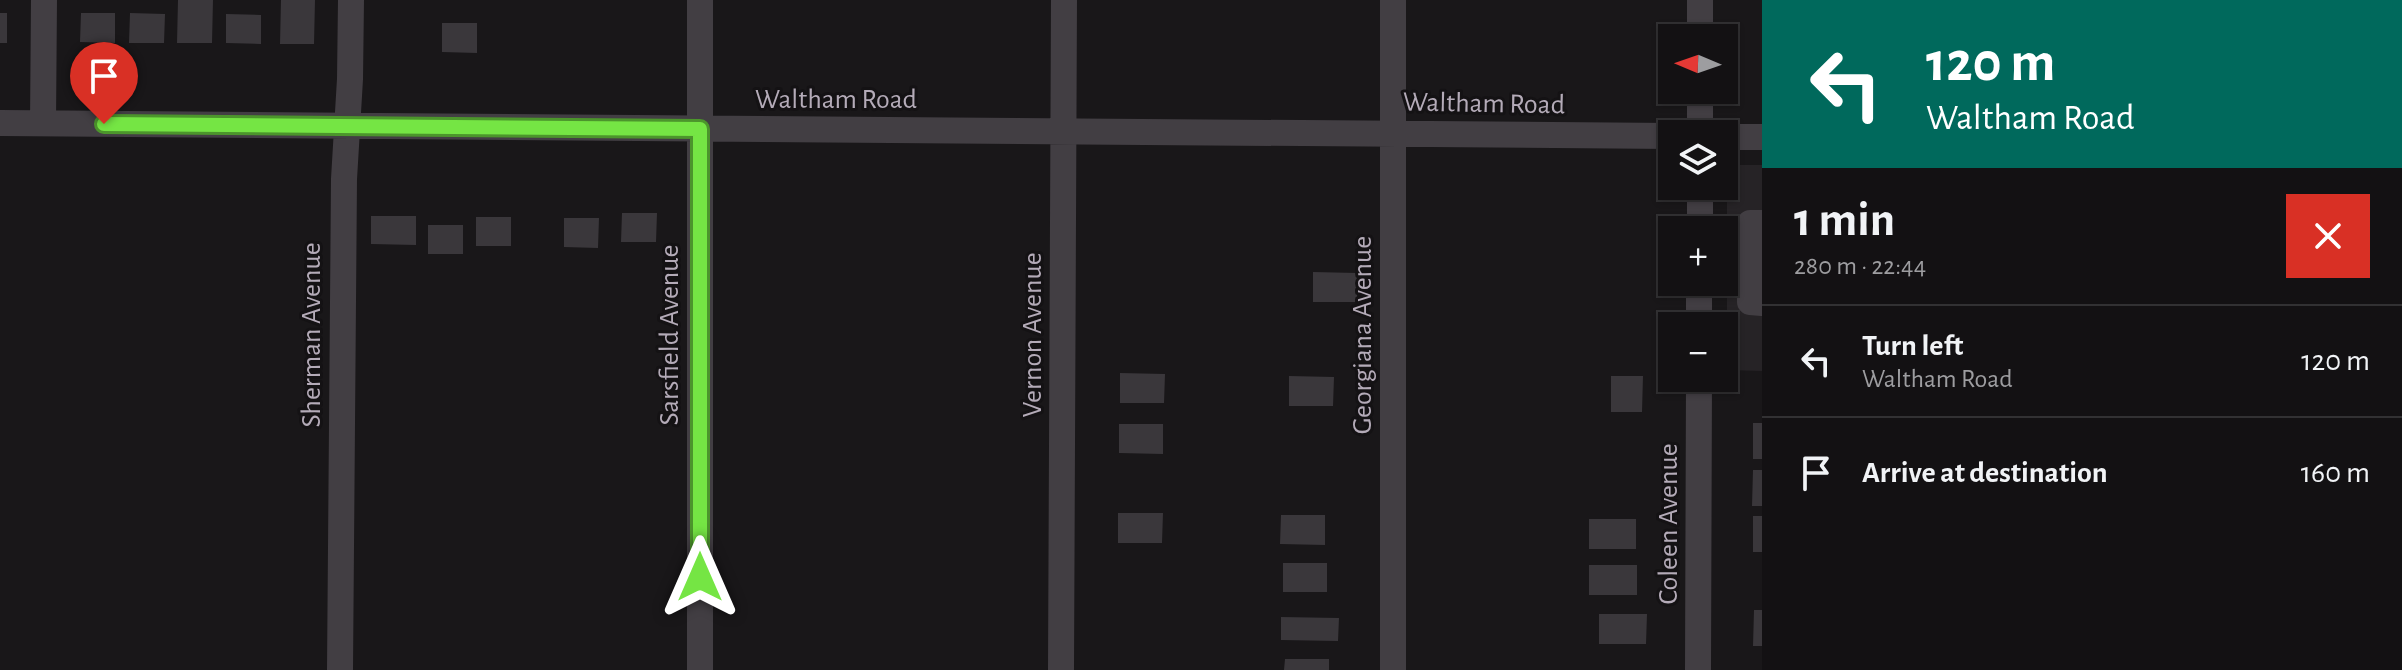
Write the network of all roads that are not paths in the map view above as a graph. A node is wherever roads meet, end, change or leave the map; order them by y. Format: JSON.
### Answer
{"nodes":[{"id":1,"x":44,"y":0,"type":"edge"},
{"id":2,"x":351,"y":0,"type":"edge"},
{"id":3,"x":700,"y":0,"type":"edge"},
{"id":4,"x":1064,"y":0,"type":"edge"},
{"id":5,"x":1393,"y":0,"type":"edge"},
{"id":6,"x":1700,"y":0,"type":"edge"},
{"id":7,"x":1700,"y":24,"type":"edge"},
{"id":8,"x":0,"y":123,"type":"edge"},
{"id":9,"x":43,"y":123,"type":"junction"},
{"id":10,"x":348,"y":125,"type":"junction"},
{"id":11,"x":700,"y":129,"type":"junction"},
{"id":12,"x":1064,"y":132,"type":"junction"},
{"id":13,"x":1393,"y":133,"type":"junction"},
{"id":14,"x":1658,"y":136,"type":"edge"},
{"id":15,"x":1738,"y":137,"type":"edge"},
{"id":16,"x":1762,"y":137,"type":"edge"},
{"id":17,"x":1758,"y":219,"type":"edge"},
{"id":18,"x":1762,"y":303,"type":"edge"},
{"id":19,"x":1699,"y":392,"type":"edge"},
{"id":20,"x":340,"y":670,"type":"edge"},
{"id":21,"x":700,"y":670,"type":"edge"},
{"id":22,"x":1061,"y":670,"type":"edge"},
{"id":23,"x":1393,"y":670,"type":"edge"},
{"id":24,"x":1698,"y":670,"type":"edge"}],
"edges":[{"from":1,"to":9,"type":"street"},
{"from":2,"to":10,"type":"street","name":"Sherman Avenue"},
{"from":3,"to":11,"type":"street","name":"Sarsfield Avenue"},
{"from":4,"to":12,"type":"street","name":"Vernon Avenue"},
{"from":5,"to":13,"type":"street","name":"Georgiana Avenue"},
{"from":6,"to":7,"type":"street"},
{"from":8,"to":9,"type":"street","name":"Waltham Road"},
{"from":9,"to":10,"type":"street","name":"Waltham Road"},
{"from":10,"to":11,"type":"street","name":"Waltham Road"},
{"from":10,"to":20,"type":"street","name":"Sherman Avenue"},
{"from":11,"to":12,"type":"street","name":"Waltham Road"},
{"from":11,"to":21,"type":"street","name":"Sarsfield Avenue"},
{"from":12,"to":13,"type":"street","name":"Waltham Road"},
{"from":12,"to":22,"type":"street","name":"Vernon Avenue"},
{"from":13,"to":14,"type":"street","name":"Waltham Road"},
{"from":13,"to":23,"type":"street","name":"Georgiana Avenue"},
{"from":15,"to":16,"type":"street"},
{"from":17,"to":18,"type":"street"},
{"from":19,"to":24,"type":"street","name":"Coleen Avenue"}]}
